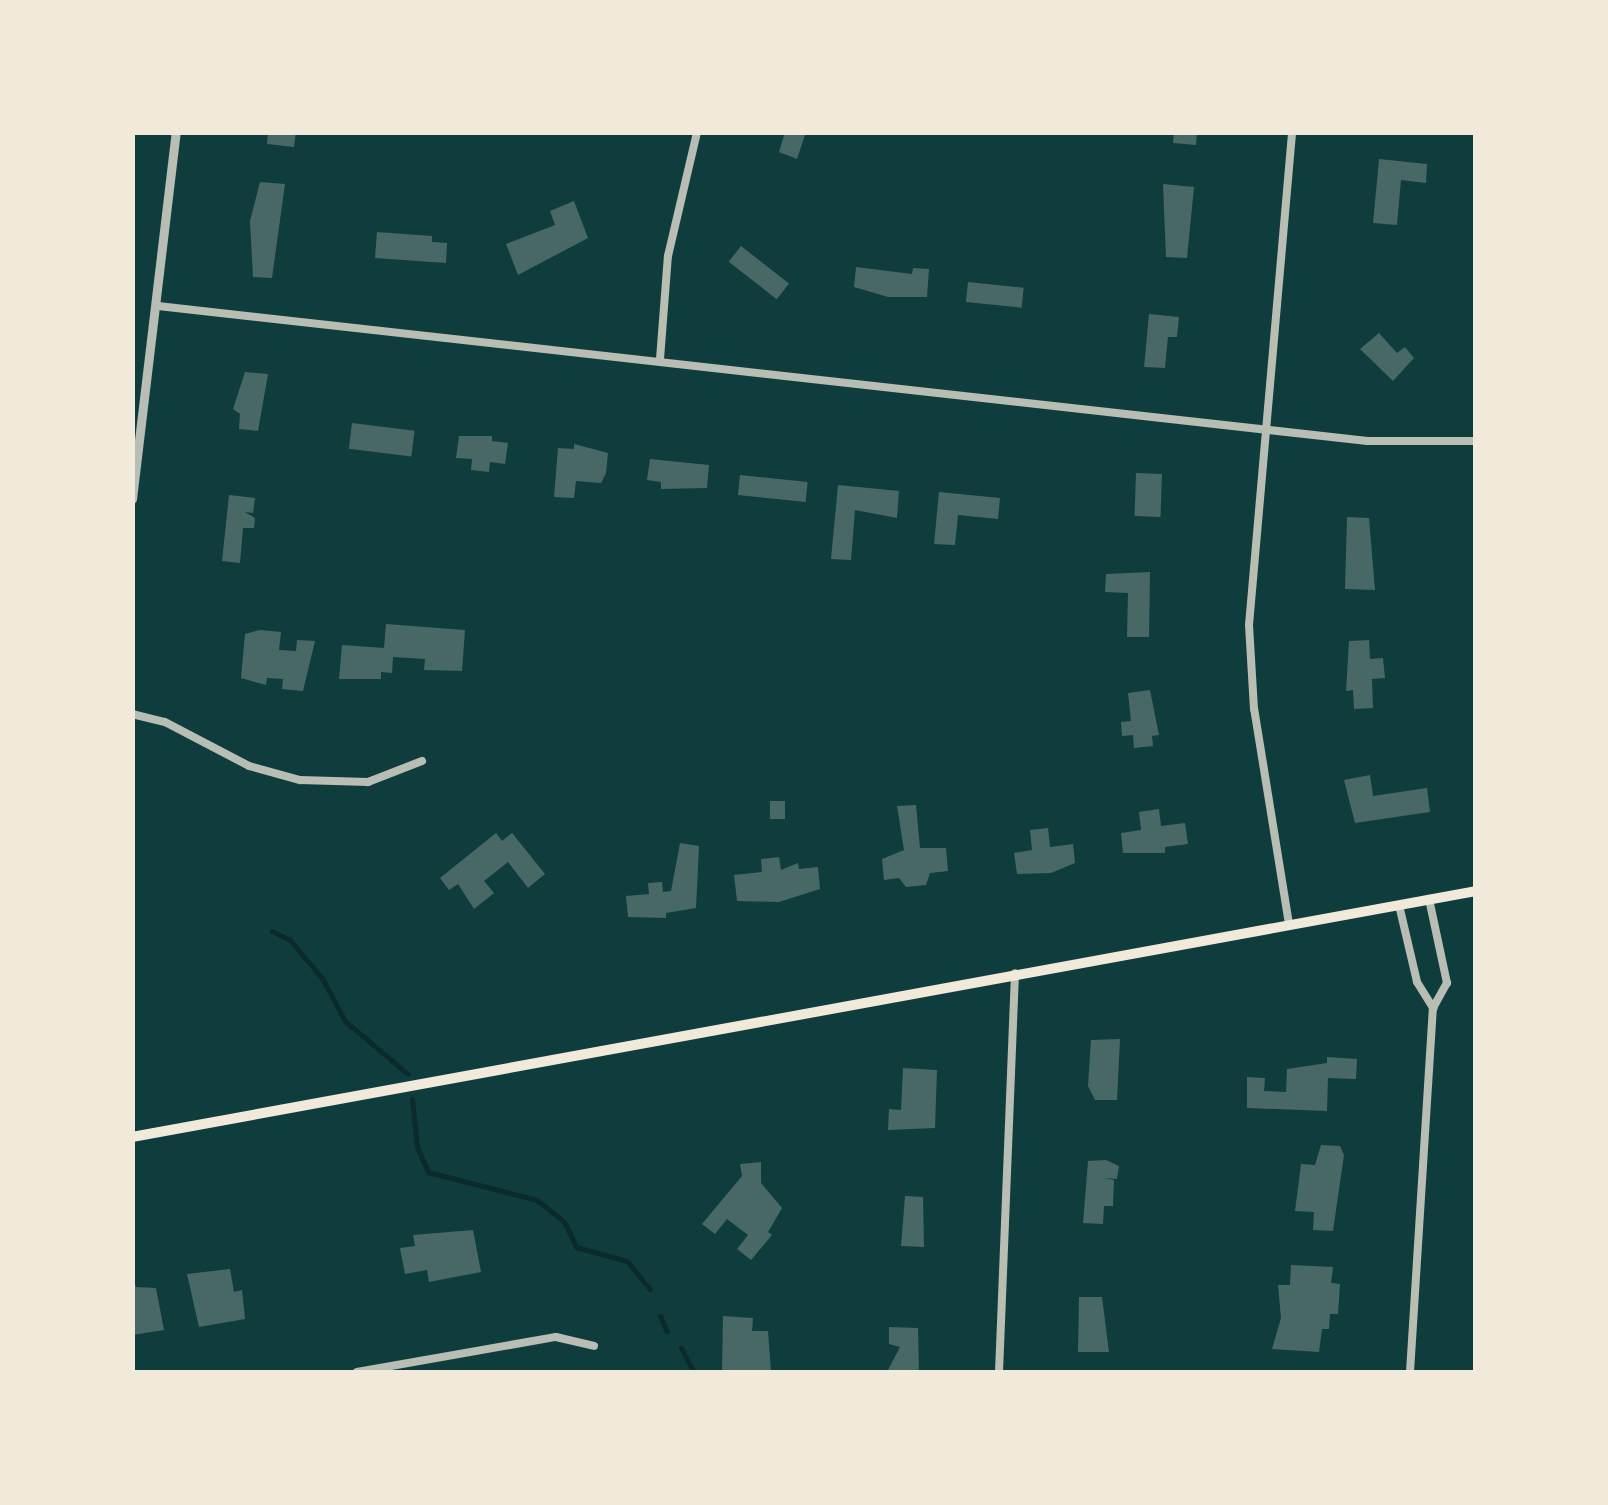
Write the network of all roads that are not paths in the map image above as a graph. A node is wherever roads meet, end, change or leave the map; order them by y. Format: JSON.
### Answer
{"nodes":[{"id":1,"x":176,"y":132,"type":"edge"},
{"id":2,"x":697,"y":132,"type":"edge"},
{"id":3,"x":1292,"y":132,"type":"edge"},
{"id":4,"x":158,"y":306,"type":"junction"},
{"id":5,"x":660,"y":359,"type":"junction"},
{"id":6,"x":1263,"y":429,"type":"junction"},
{"id":7,"x":1476,"y":441,"type":"edge"},
{"id":8,"x":132,"y":499,"type":"edge"},
{"id":9,"x":132,"y":714,"type":"edge"},
{"id":10,"x":422,"y":760,"type":"dead end"},
{"id":11,"x":1476,"y":891,"type":"edge"},
{"id":12,"x":1430,"y":900,"type":"junction"},
{"id":13,"x":1400,"y":904,"type":"junction"},
{"id":14,"x":1289,"y":924,"type":"junction"},
{"id":15,"x":1015,"y":973,"type":"junction"},
{"id":16,"x":1433,"y":1008,"type":"junction"},
{"id":17,"x":132,"y":1137,"type":"edge"},
{"id":18,"x":594,"y":1346,"type":"dead end"},
{"id":19,"x":356,"y":1372,"type":"edge"},
{"id":20,"x":999,"y":1372,"type":"edge"},
{"id":21,"x":1410,"y":1372,"type":"edge"}],
"edges":[{"from":1,"to":4,"type":"street"},
{"from":2,"to":5,"type":"street"},
{"from":3,"to":6,"type":"street"},
{"from":4,"to":5,"type":"street"},
{"from":4,"to":8,"type":"street"},
{"from":5,"to":6,"type":"street"},
{"from":6,"to":7,"type":"street"},
{"from":6,"to":14,"type":"street"},
{"from":9,"to":10,"type":"street"},
{"from":11,"to":12,"type":"main road"},
{"from":12,"to":13,"type":"main road"},
{"from":12,"to":16,"type":"street"},
{"from":13,"to":14,"type":"main road"},
{"from":13,"to":16,"type":"street"},
{"from":14,"to":15,"type":"main road"},
{"from":15,"to":17,"type":"main road"},
{"from":15,"to":20,"type":"street"},
{"from":16,"to":21,"type":"street"},
{"from":18,"to":19,"type":"street"}]}
